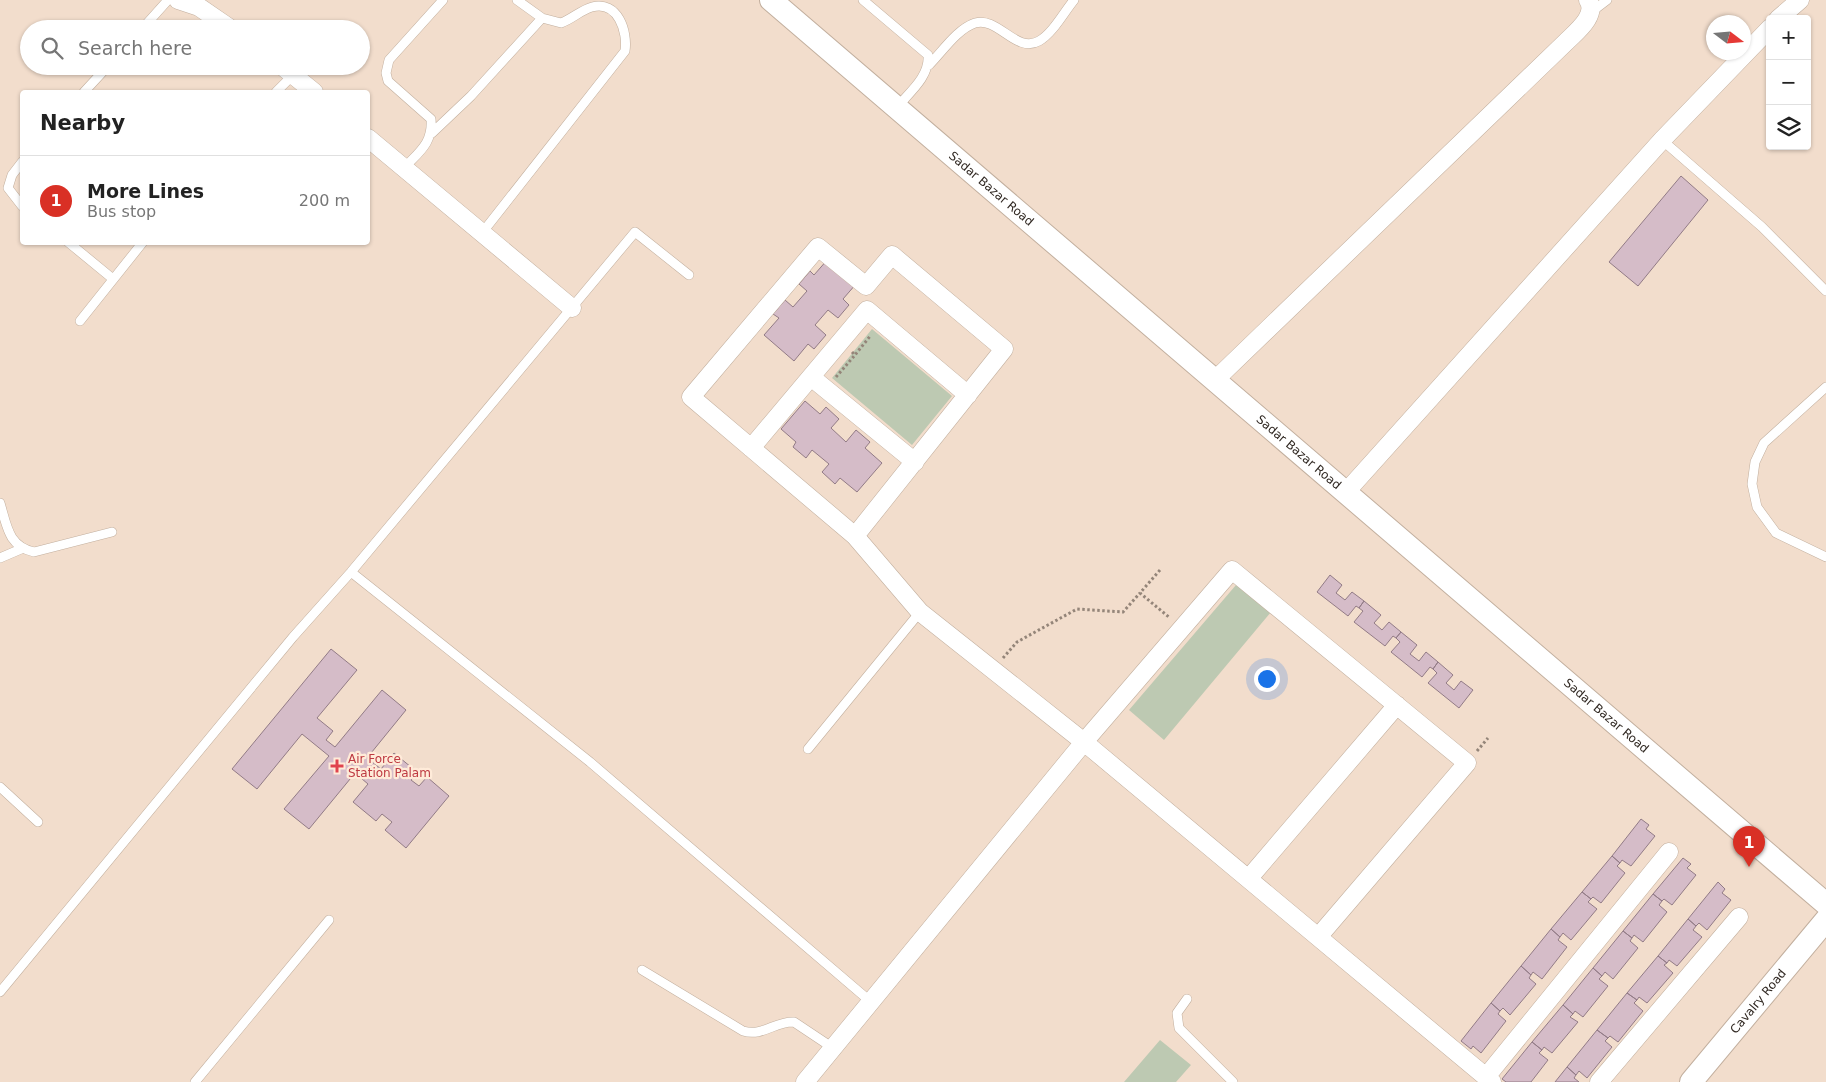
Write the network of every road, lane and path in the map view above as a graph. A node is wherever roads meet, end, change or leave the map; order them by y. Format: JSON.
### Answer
{"nodes":[{"id":1,"x":168,"y":0,"type":"edge"},
{"id":2,"x":178,"y":0,"type":"edge"},
{"id":3,"x":443,"y":0,"type":"edge"},
{"id":4,"x":518,"y":0,"type":"edge"},
{"id":5,"x":772,"y":0,"type":"edge"},
{"id":6,"x":863,"y":0,"type":"edge"},
{"id":7,"x":1074,"y":0,"type":"edge"},
{"id":8,"x":1607,"y":0,"type":"edge"},
{"id":9,"x":1800,"y":0,"type":"edge"},
{"id":10,"x":1588,"y":7,"type":"edge"},
{"id":11,"x":1783,"y":15,"type":"edge"},
{"id":12,"x":542,"y":18,"type":"junction"},
{"id":13,"x":150,"y":20,"type":"edge"},
{"id":14,"x":217,"y":20,"type":"edge"},
{"id":15,"x":1766,"y":32,"type":"edge"},
{"id":16,"x":929,"y":65,"type":"junction"},
{"id":17,"x":100,"y":75,"type":"edge"},
{"id":18,"x":285,"y":75,"type":"edge"},
{"id":19,"x":292,"y":75,"type":"edge"},
{"id":20,"x":86,"y":90,"type":"edge"},
{"id":21,"x":277,"y":90,"type":"edge"},
{"id":22,"x":311,"y":90,"type":"edge"},
{"id":23,"x":897,"y":107,"type":"junction"},
{"id":24,"x":432,"y":133,"type":"junction"},
{"id":25,"x":370,"y":140,"type":"edge"},
{"id":26,"x":1662,"y":140,"type":"junction"},
{"id":27,"x":20,"y":165,"type":"edge"},
{"id":28,"x":404,"y":168,"type":"junction"},
{"id":29,"x":20,"y":203,"type":"edge"},
{"id":30,"x":482,"y":233,"type":"junction"},
{"id":31,"x":72,"y":245,"type":"edge"},
{"id":32,"x":141,"y":245,"type":"edge"},
{"id":33,"x":689,"y":275,"type":"dead end"},
{"id":34,"x":113,"y":280,"type":"junction"},
{"id":35,"x":866,"y":286,"type":"junction"},
{"id":36,"x":1826,"y":291,"type":"edge"},
{"id":37,"x":572,"y":308,"type":"junction"},
{"id":38,"x":867,"y":310,"type":"junction"},
{"id":39,"x":80,"y":321,"type":"dead end"},
{"id":40,"x":879,"y":340,"type":"dead end"},
{"id":41,"x":840,"y":342,"type":"junction"},
{"id":42,"x":855,"y":355,"type":"junction"},
{"id":43,"x":812,"y":377,"type":"junction"},
{"id":44,"x":1215,"y":380,"type":"junction"},
{"id":45,"x":843,"y":384,"type":"dead end"},
{"id":46,"x":1826,"y":387,"type":"edge"},
{"id":47,"x":968,"y":394,"type":"junction"},
{"id":48,"x":751,"y":448,"type":"junction"},
{"id":49,"x":915,"y":462,"type":"junction"},
{"id":50,"x":1346,"y":492,"type":"junction"},
{"id":51,"x":0,"y":503,"type":"edge"},
{"id":52,"x":112,"y":532,"type":"dead end"},
{"id":53,"x":855,"y":536,"type":"junction"},
{"id":54,"x":21,"y":549,"type":"junction"},
{"id":55,"x":1826,"y":557,"type":"edge"},
{"id":56,"x":0,"y":558,"type":"edge"},
{"id":57,"x":1160,"y":570,"type":"dead end"},
{"id":58,"x":351,"y":572,"type":"junction"},
{"id":59,"x":1140,"y":593,"type":"junction"},
{"id":60,"x":920,"y":612,"type":"junction"},
{"id":61,"x":1182,"y":628,"type":"junction"},
{"id":62,"x":993,"y":669,"type":"junction"},
{"id":63,"x":1397,"y":705,"type":"junction"},
{"id":64,"x":1084,"y":742,"type":"junction"},
{"id":65,"x":808,"y":749,"type":"dead end"},
{"id":66,"x":0,"y":786,"type":"edge"},
{"id":67,"x":38,"y":822,"type":"dead end"},
{"id":68,"x":1669,"y":852,"type":"dead end"},
{"id":69,"x":1249,"y":878,"type":"junction"},
{"id":70,"x":1826,"y":904,"type":"edge"},
{"id":71,"x":1739,"y":917,"type":"dead end"},
{"id":72,"x":329,"y":920,"type":"dead end"},
{"id":73,"x":1826,"y":920,"type":"edge"},
{"id":74,"x":1319,"y":936,"type":"junction"},
{"id":75,"x":642,"y":970,"type":"dead end"},
{"id":76,"x":0,"y":992,"type":"edge"},
{"id":77,"x":1187,"y":999,"type":"dead end"},
{"id":78,"x":871,"y":1002,"type":"junction"},
{"id":79,"x":833,"y":1048,"type":"junction"},
{"id":80,"x":1489,"y":1079,"type":"edge"},
{"id":81,"x":194,"y":1082,"type":"edge"},
{"id":82,"x":805,"y":1082,"type":"edge"},
{"id":83,"x":1233,"y":1082,"type":"edge"},
{"id":84,"x":1599,"y":1082,"type":"edge"},
{"id":85,"x":1691,"y":1082,"type":"edge"}],
"edges":[{"from":1,"to":13,"type":"lane"},
{"from":2,"to":14,"type":"street"},
{"from":3,"to":24,"type":"lane"},
{"from":4,"to":12,"type":"lane"},
{"from":5,"to":23,"type":"street","name":"Sadar Bazar Road"},
{"from":6,"to":16,"type":"lane"},
{"from":7,"to":16,"type":"lane"},
{"from":8,"to":10,"type":"lane"},
{"from":9,"to":11,"type":"street"},
{"from":10,"to":44,"type":"street"},
{"from":12,"to":24,"type":"lane"},
{"from":12,"to":30,"type":"lane"},
{"from":15,"to":26,"type":"street"},
{"from":16,"to":23,"type":"lane"},
{"from":17,"to":20,"type":"lane"},
{"from":18,"to":21,"type":"lane"},
{"from":19,"to":22,"type":"street"},
{"from":23,"to":44,"type":"street","name":"Sadar Bazar Road"},
{"from":24,"to":28,"type":"lane"},
{"from":25,"to":28,"type":"street"},
{"from":26,"to":36,"type":"lane"},
{"from":26,"to":50,"type":"street"},
{"from":27,"to":29,"type":"lane"},
{"from":28,"to":30,"type":"street"},
{"from":30,"to":37,"type":"street"},
{"from":31,"to":34,"type":"lane"},
{"from":32,"to":34,"type":"lane"},
{"from":33,"to":37,"type":"lane"},
{"from":34,"to":39,"type":"lane"},
{"from":35,"to":38,"type":"street"},
{"from":35,"to":47,"type":"street"},
{"from":35,"to":48,"type":"street"},
{"from":37,"to":58,"type":"lane"},
{"from":38,"to":41,"type":"street"},
{"from":38,"to":47,"type":"street"},
{"from":40,"to":42,"type":"path"},
{"from":41,"to":42,"type":"path"},
{"from":41,"to":43,"type":"street"},
{"from":42,"to":45,"type":"path"},
{"from":43,"to":48,"type":"street"},
{"from":43,"to":49,"type":"street"},
{"from":44,"to":50,"type":"street","name":"Sadar Bazar Road"},
{"from":46,"to":55,"type":"lane"},
{"from":47,"to":49,"type":"street"},
{"from":48,"to":53,"type":"street"},
{"from":49,"to":53,"type":"street"},
{"from":50,"to":70,"type":"street","name":"Sadar Bazar Road"},
{"from":51,"to":54,"type":"lane"},
{"from":52,"to":54,"type":"lane"},
{"from":53,"to":60,"type":"street"},
{"from":54,"to":56,"type":"lane"},
{"from":57,"to":59,"type":"path"},
{"from":58,"to":76,"type":"lane"},
{"from":58,"to":78,"type":"lane"},
{"from":59,"to":61,"type":"path"},
{"from":59,"to":62,"type":"path"},
{"from":60,"to":62,"type":"street"},
{"from":60,"to":65,"type":"lane"},
{"from":61,"to":63,"type":"street"},
{"from":61,"to":64,"type":"street"},
{"from":62,"to":64,"type":"street"},
{"from":63,"to":69,"type":"street"},
{"from":63,"to":74,"type":"street"},
{"from":64,"to":69,"type":"street"},
{"from":64,"to":78,"type":"street"},
{"from":66,"to":67,"type":"lane"},
{"from":68,"to":80,"type":"street"},
{"from":69,"to":74,"type":"street"},
{"from":71,"to":84,"type":"street"},
{"from":72,"to":81,"type":"lane"},
{"from":73,"to":85,"type":"street","name":"Cavalry Road"},
{"from":74,"to":80,"type":"street"},
{"from":75,"to":79,"type":"lane"},
{"from":77,"to":83,"type":"lane"},
{"from":78,"to":79,"type":"street"},
{"from":79,"to":82,"type":"street"}]}
